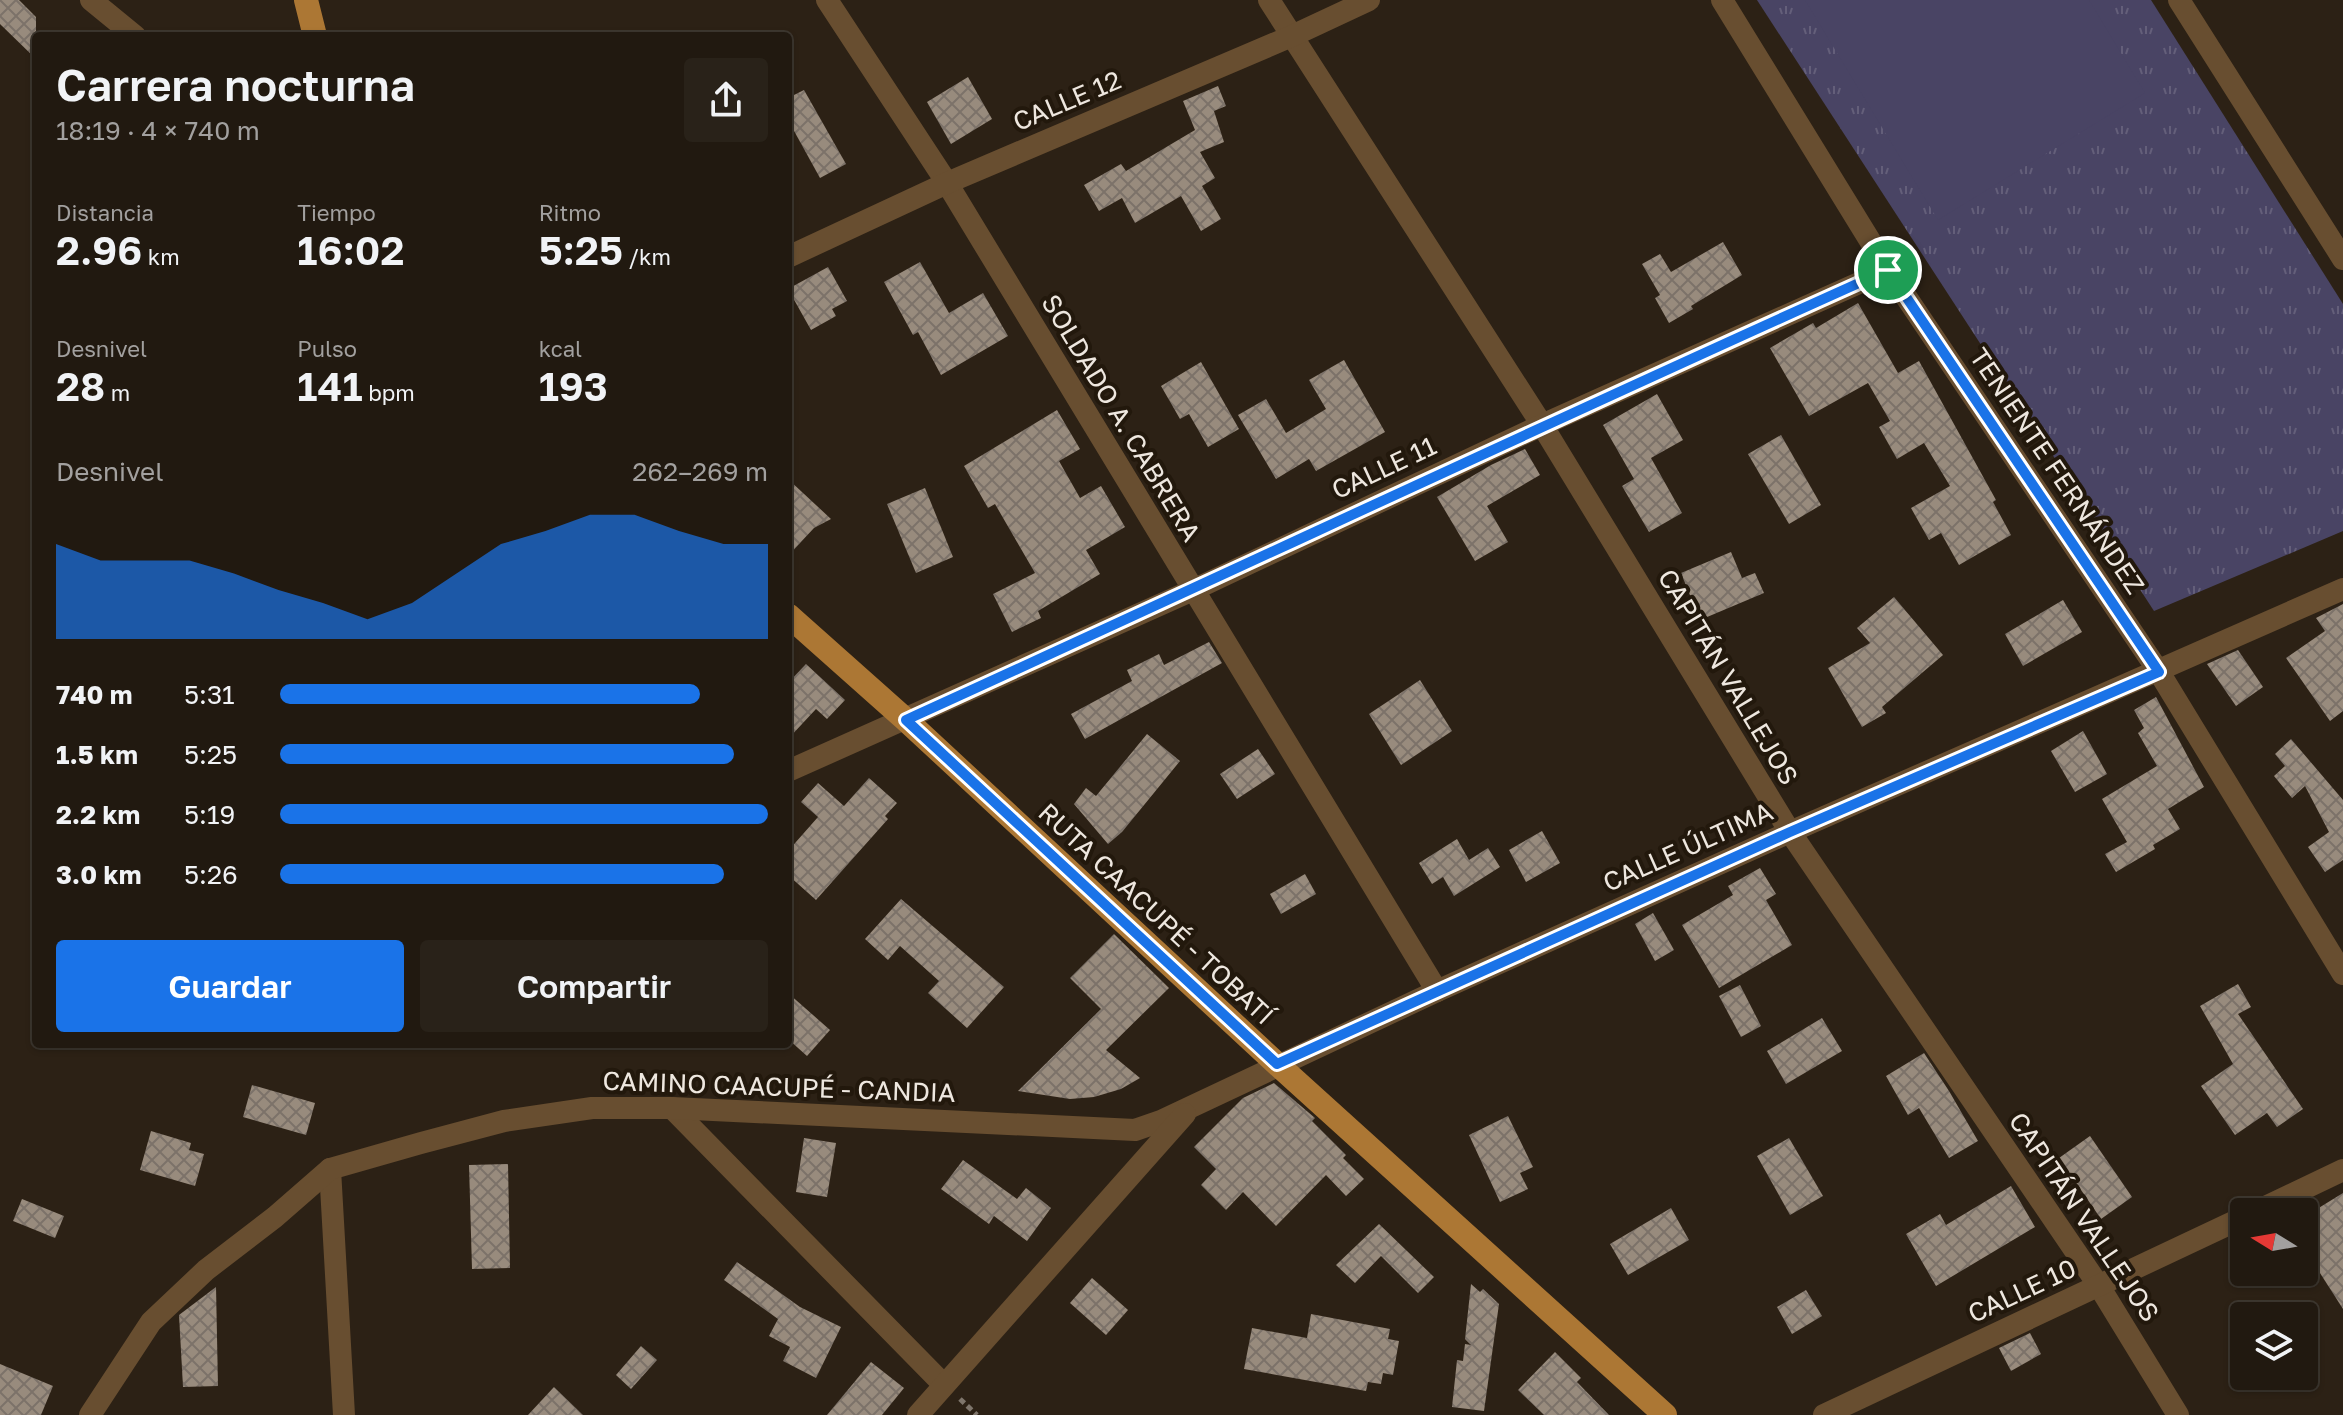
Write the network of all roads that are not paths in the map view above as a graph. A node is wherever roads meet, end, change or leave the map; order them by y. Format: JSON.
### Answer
{"nodes":[{"id":1,"x":91,"y":0,"type":"edge"},
{"id":2,"x":306,"y":0,"type":"edge"},
{"id":3,"x":827,"y":0,"type":"edge"},
{"id":4,"x":1269,"y":0,"type":"edge"},
{"id":5,"x":1369,"y":0,"type":"edge"},
{"id":6,"x":1722,"y":0,"type":"edge"},
{"id":7,"x":2179,"y":0,"type":"edge"},
{"id":8,"x":130,"y":32,"type":"edge"},
{"id":9,"x":314,"y":32,"type":"edge"},
{"id":10,"x":1292,"y":36,"type":"junction"},
{"id":11,"x":947,"y":183,"type":"junction"},
{"id":12,"x":792,"y":255,"type":"edge"},
{"id":13,"x":2343,"y":259,"type":"edge"},
{"id":14,"x":1888,"y":270,"type":"junction"},
{"id":15,"x":1542,"y":425,"type":"junction"},
{"id":16,"x":2343,"y":589,"type":"edge"},
{"id":17,"x":1193,"y":590,"type":"junction"},
{"id":18,"x":792,"y":619,"type":"edge"},
{"id":19,"x":2159,"y":672,"type":"junction"},
{"id":20,"x":906,"y":720,"type":"junction"},
{"id":21,"x":792,"y":769,"type":"edge"},
{"id":22,"x":1790,"y":832,"type":"junction"},
{"id":23,"x":2343,"y":974,"type":"edge"},
{"id":24,"x":1437,"y":991,"type":"junction"},
{"id":25,"x":1277,"y":1064,"type":"junction"},
{"id":26,"x":1195,"y":1103,"type":"junction"},
{"id":27,"x":672,"y":1108,"type":"junction"},
{"id":28,"x":330,"y":1169,"type":"junction"},
{"id":29,"x":2343,"y":1170,"type":"edge"},
{"id":30,"x":2284,"y":1198,"type":"edge"},
{"id":31,"x":2230,"y":1224,"type":"edge"},
{"id":32,"x":2099,"y":1286,"type":"junction"},
{"id":33,"x":944,"y":1385,"type":"junction"},
{"id":34,"x":90,"y":1415,"type":"edge"},
{"id":35,"x":344,"y":1415,"type":"edge"},
{"id":36,"x":918,"y":1415,"type":"edge"},
{"id":37,"x":1665,"y":1415,"type":"edge"},
{"id":38,"x":1824,"y":1415,"type":"edge"},
{"id":39,"x":2178,"y":1415,"type":"edge"}],
"edges":[{"from":1,"to":8,"type":"street"},
{"from":2,"to":9,"type":"main road"},
{"from":3,"to":11,"type":"street","name":"SOLDADO A. CABRERA"},
{"from":4,"to":10,"type":"street","name":"CAPITÁN VALLEJOS"},
{"from":5,"to":10,"type":"street","name":"CALLE 12"},
{"from":6,"to":14,"type":"street","name":"TENIENTE FERNÁNDEZ"},
{"from":7,"to":13,"type":"street"},
{"from":10,"to":11,"type":"street","name":"CALLE 12"},
{"from":10,"to":15,"type":"street","name":"CAPITÁN VALLEJOS"},
{"from":11,"to":12,"type":"street","name":"CALLE 12"},
{"from":11,"to":17,"type":"street","name":"SOLDADO A. CABRERA"},
{"from":14,"to":15,"type":"street","name":"CALLE 11"},
{"from":14,"to":19,"type":"street","name":"TENIENTE FERNÁNDEZ"},
{"from":15,"to":17,"type":"street","name":"CALLE 11"},
{"from":15,"to":22,"type":"street","name":"CAPITÁN VALLEJOS"},
{"from":16,"to":19,"type":"street","name":"CALLE ÚLTIMA"},
{"from":17,"to":20,"type":"street","name":"CALLE 11"},
{"from":17,"to":24,"type":"street","name":"SOLDADO A. CABRERA"},
{"from":18,"to":20,"type":"main road","name":"RUTA CAACUPÉ - TOBATÍ"},
{"from":19,"to":22,"type":"street","name":"CALLE ÚLTIMA"},
{"from":19,"to":23,"type":"street","name":"TENIENTE FERNÁNDEZ"},
{"from":20,"to":21,"type":"street","name":"CALLE 11"},
{"from":20,"to":25,"type":"main road","name":"RUTA CAACUPÉ - TOBATÍ"},
{"from":22,"to":24,"type":"street","name":"CALLE ÚLTIMA"},
{"from":22,"to":32,"type":"street","name":"CAPITÁN VALLEJOS"},
{"from":24,"to":25,"type":"street","name":"CALLE ÚLTIMA"},
{"from":25,"to":26,"type":"street","name":"CAMINO CAACUPÉ - CANDIA"},
{"from":25,"to":37,"type":"main road","name":"RUTA CAACUPÉ - TOBATÍ"},
{"from":26,"to":27,"type":"street","name":"CAMINO CAACUPÉ - CANDIA"},
{"from":26,"to":33,"type":"street"},
{"from":27,"to":28,"type":"street","name":"CAMINO CAACUPÉ - CANDIA"},
{"from":27,"to":33,"type":"street"},
{"from":28,"to":34,"type":"street","name":"CAMINO CAACUPÉ - CANDIA"},
{"from":28,"to":35,"type":"street"},
{"from":29,"to":30,"type":"street"},
{"from":31,"to":32,"type":"street","name":"CALLE 10"},
{"from":32,"to":38,"type":"street","name":"CALLE 10"},
{"from":32,"to":39,"type":"street","name":"CAPITÁN VALLEJOS"},
{"from":33,"to":36,"type":"street"}]}
